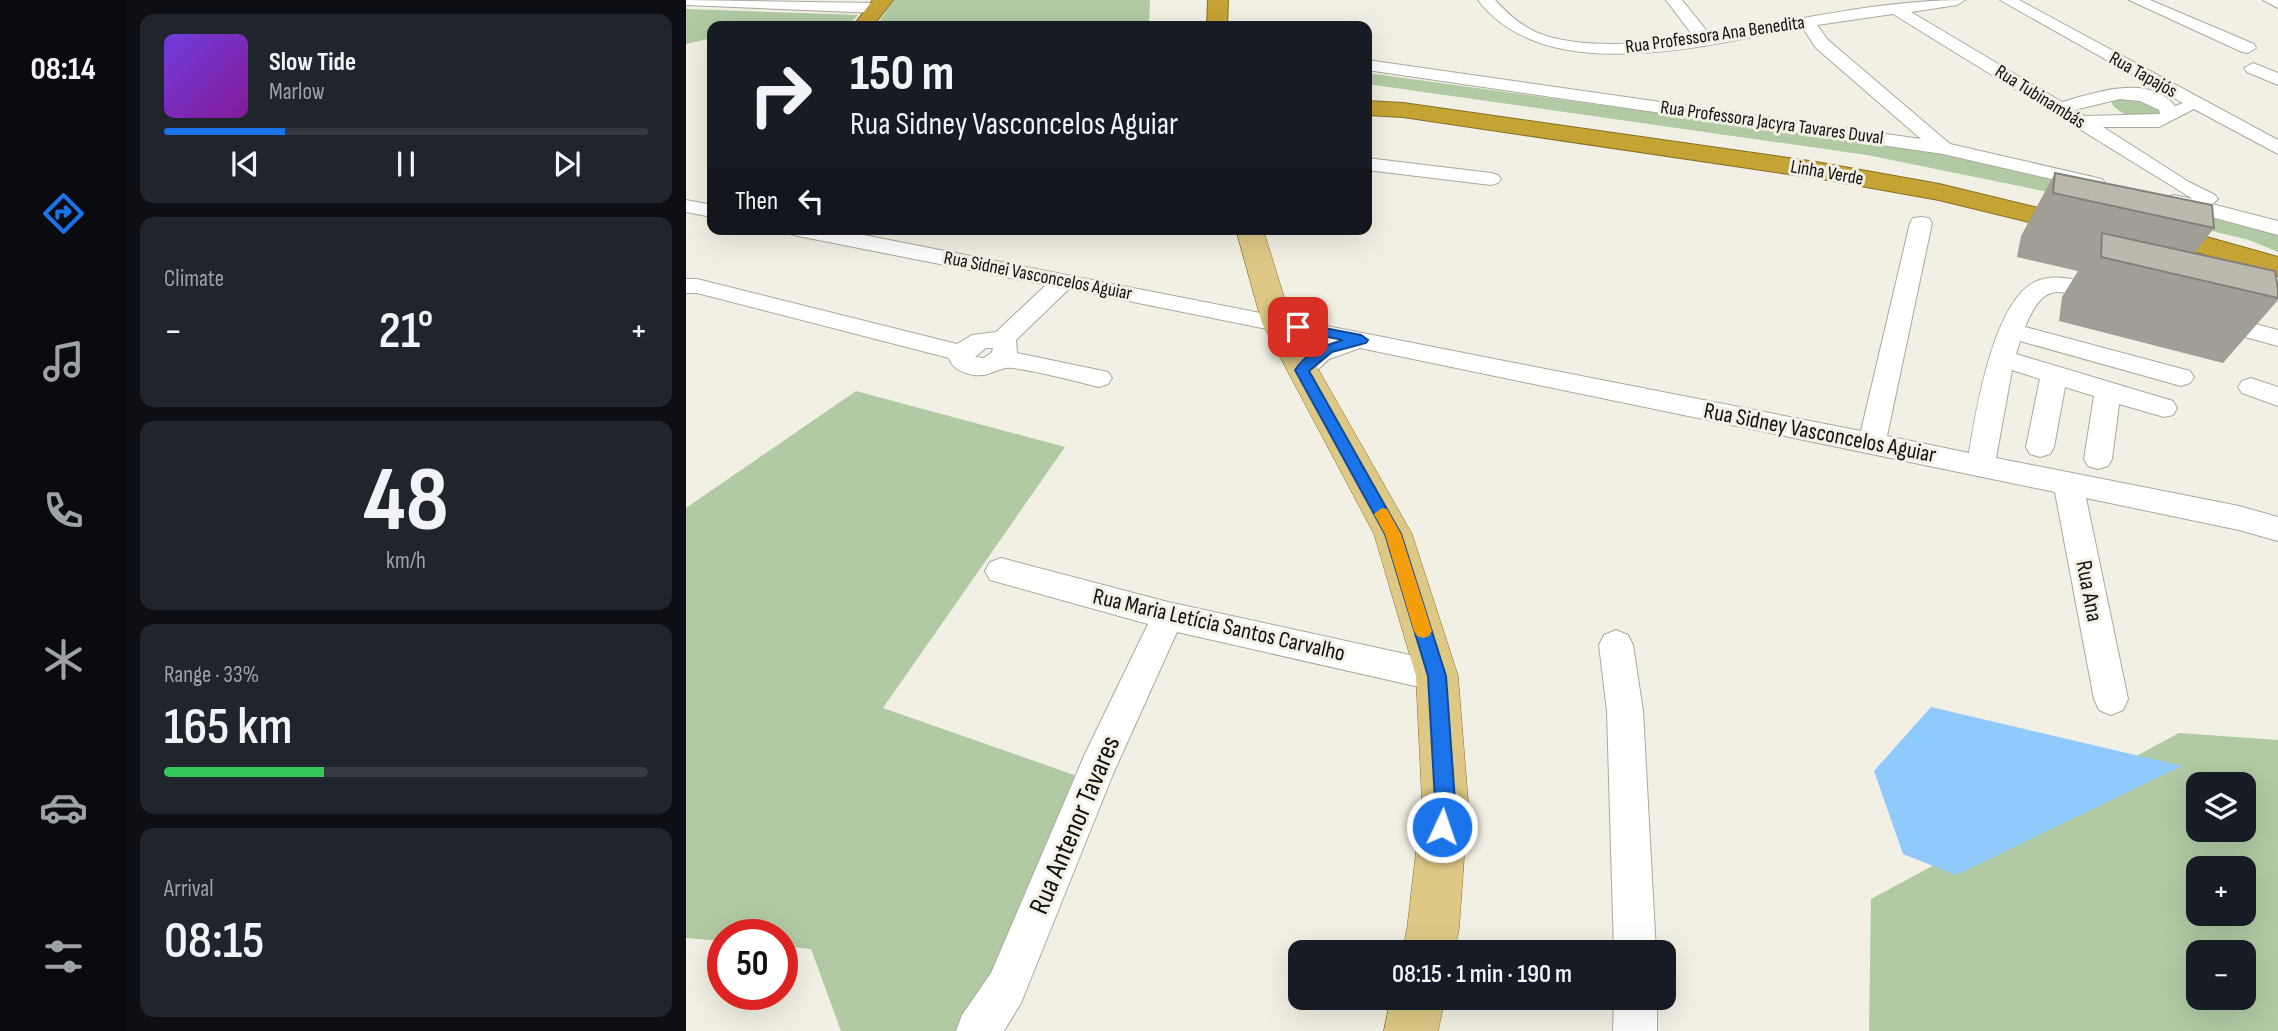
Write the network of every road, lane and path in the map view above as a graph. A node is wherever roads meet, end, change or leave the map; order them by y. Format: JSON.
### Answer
{"nodes":[{"id":1,"x":1218,"y":0,"type":"edge"},
{"id":2,"x":1486,"y":0,"type":"edge"},
{"id":3,"x":1674,"y":0,"type":"edge"},
{"id":4,"x":1957,"y":0,"type":"edge"},
{"id":5,"x":2008,"y":0,"type":"edge"},
{"id":6,"x":2137,"y":0,"type":"edge"},
{"id":7,"x":2271,"y":0,"type":"edge"},
{"id":8,"x":686,"y":1,"type":"edge"},
{"id":9,"x":2278,"y":3,"type":"edge"},
{"id":10,"x":880,"y":4,"type":"edge"},
{"id":11,"x":1794,"y":7,"type":"dead end"},
{"id":12,"x":1854,"y":8,"type":"edge"},
{"id":13,"x":1897,"y":10,"type":"junction"},
{"id":14,"x":867,"y":21,"type":"edge"},
{"id":15,"x":1217,"y":21,"type":"edge"},
{"id":16,"x":1808,"y":22,"type":"junction"},
{"id":17,"x":1706,"y":41,"type":"junction"},
{"id":18,"x":2248,"y":48,"type":"dead end"},
{"id":19,"x":1372,"y":66,"type":"edge"},
{"id":20,"x":2253,"y":68,"type":"dead end"},
{"id":21,"x":2278,"y":80,"type":"edge"},
{"id":22,"x":2169,"y":90,"type":"junction"},
{"id":23,"x":2135,"y":93,"type":"junction"},
{"id":24,"x":1372,"y":97,"type":"edge"},
{"id":25,"x":2105,"y":97,"type":"junction"},
{"id":26,"x":2196,"y":104,"type":"junction"},
{"id":27,"x":1372,"y":108,"type":"edge"},
{"id":28,"x":2059,"y":108,"type":"junction"},
{"id":29,"x":2169,"y":116,"type":"junction"},
{"id":30,"x":2139,"y":121,"type":"junction"},
{"id":31,"x":2081,"y":122,"type":"junction"},
{"id":32,"x":1943,"y":148,"type":"junction"},
{"id":33,"x":2278,"y":148,"type":"edge"},
{"id":34,"x":1372,"y":165,"type":"edge"},
{"id":35,"x":1491,"y":179,"type":"dead end"},
{"id":36,"x":2119,"y":188,"type":"edge"},
{"id":37,"x":707,"y":196,"type":"edge"},
{"id":38,"x":688,"y":206,"type":"edge"},
{"id":39,"x":707,"y":210,"type":"edge"},
{"id":40,"x":1921,"y":223,"type":"dead end"},
{"id":41,"x":2270,"y":225,"type":"edge"},
{"id":42,"x":2120,"y":229,"type":"junction"},
{"id":43,"x":829,"y":235,"type":"edge"},
{"id":44,"x":1252,"y":235,"type":"edge"},
{"id":45,"x":2278,"y":267,"type":"edge"},
{"id":46,"x":1064,"y":281,"type":"junction"},
{"id":47,"x":2278,"y":282,"type":"edge"},
{"id":48,"x":686,"y":286,"type":"edge"},
{"id":49,"x":2130,"y":301,"type":"edge"},
{"id":50,"x":2193,"y":315,"type":"edge"},
{"id":51,"x":1277,"y":323,"type":"junction"},
{"id":52,"x":2012,"y":331,"type":"junction"},
{"id":53,"x":2278,"y":338,"type":"edge"},
{"id":54,"x":1361,"y":340,"type":"junction"},
{"id":55,"x":1001,"y":350,"type":"junction"},
{"id":56,"x":2003,"y":359,"type":"junction"},
{"id":57,"x":1302,"y":370,"type":"junction"},
{"id":58,"x":2054,"y":375,"type":"junction"},
{"id":59,"x":2181,"y":377,"type":"dead end"},
{"id":60,"x":1099,"y":378,"type":"dead end"},
{"id":61,"x":2251,"y":387,"type":"dead end"},
{"id":62,"x":2108,"y":391,"type":"junction"},
{"id":63,"x":2278,"y":397,"type":"edge"},
{"id":64,"x":2164,"y":408,"type":"dead end"},
{"id":65,"x":1872,"y":443,"type":"junction"},
{"id":66,"x":2040,"y":447,"type":"dead end"},
{"id":67,"x":2098,"y":459,"type":"dead end"},
{"id":68,"x":1981,"y":465,"type":"junction"},
{"id":69,"x":2068,"y":482,"type":"junction"},
{"id":70,"x":2278,"y":529,"type":"edge"},
{"id":71,"x":1001,"y":571,"type":"dead end"},
{"id":72,"x":1168,"y":616,"type":"junction"},
{"id":73,"x":1616,"y":645,"type":"dead end"},
{"id":74,"x":1437,"y":676,"type":"junction"},
{"id":75,"x":2111,"y":699,"type":"dead end"},
{"id":76,"x":1431,"y":940,"type":"edge"},
{"id":77,"x":1635,"y":940,"type":"edge"},
{"id":78,"x":1415,"y":1010,"type":"edge"},
{"id":79,"x":1636,"y":1010,"type":"edge"},
{"id":80,"x":978,"y":1031,"type":"edge"},
{"id":81,"x":1411,"y":1031,"type":"edge"},
{"id":82,"x":1635,"y":1031,"type":"edge"}],
"edges":[{"from":1,"to":15,"type":"highway"},
{"from":2,"to":17,"type":"street","name":"Rua Professora Ana Benedita"},
{"from":3,"to":17,"type":"street"},
{"from":4,"to":13,"type":"street","name":"Rua Professora Ana Benedita"},
{"from":5,"to":22,"type":"street","name":"Rua Tapajós"},
{"from":6,"to":18,"type":"street"},
{"from":7,"to":9,"type":"street"},
{"from":8,"to":10,"type":"street"},
{"from":10,"to":14,"type":"highway"},
{"from":11,"to":16,"type":"street"},
{"from":12,"to":13,"type":"street","name":"Rua Professora Ana Benedita"},
{"from":12,"to":16,"type":"street","name":"Rua Professora Ana Benedita"},
{"from":13,"to":28,"type":"street","name":"Rua Tubinambás"},
{"from":16,"to":17,"type":"street","name":"Rua Professora Ana Benedita"},
{"from":16,"to":32,"type":"street"},
{"from":19,"to":32,"type":"street","name":"Rua Professora Jacyra Tavares Duval"},
{"from":20,"to":21,"type":"street"},
{"from":22,"to":23,"type":"street"},
{"from":22,"to":26,"type":"street","name":"Rua Tapajós"},
{"from":23,"to":25,"type":"street"},
{"from":23,"to":29,"type":"street"},
{"from":24,"to":42,"type":"highway","name":"Linha Verde"},
{"from":25,"to":28,"type":"street"},
{"from":25,"to":30,"type":"street"},
{"from":26,"to":29,"type":"street"},
{"from":26,"to":33,"type":"street","name":"Rua Tapajós"},
{"from":27,"to":42,"type":"highway","name":"Linha Verde"},
{"from":28,"to":31,"type":"street","name":"Rua Tubinambás"},
{"from":29,"to":30,"type":"street"},
{"from":30,"to":31,"type":"street"},
{"from":31,"to":41,"type":"street","name":"Rua Tubinambás"},
{"from":32,"to":36,"type":"street","name":"Rua Professora Jacyra Tavares Duval"},
{"from":34,"to":35,"type":"street"},
{"from":37,"to":38,"type":"street"},
{"from":38,"to":39,"type":"street"},
{"from":40,"to":65,"type":"street"},
{"from":42,"to":45,"type":"highway","name":"Linha Verde"},
{"from":42,"to":47,"type":"highway","name":"Linha Verde"},
{"from":43,"to":46,"type":"street","name":"Rua Sidnei Vasconcelos Aguiar"},
{"from":44,"to":51,"type":"main road"},
{"from":46,"to":51,"type":"street","name":"Rua Sidnei Vasconcelos Aguiar"},
{"from":46,"to":55,"type":"street"},
{"from":48,"to":55,"type":"street"},
{"from":49,"to":52,"type":"street"},
{"from":50,"to":53,"type":"street"},
{"from":51,"to":54,"type":"street","name":"Rua Sidney Vasconcelos Aguiar"},
{"from":51,"to":57,"type":"main road"},
{"from":52,"to":56,"type":"street"},
{"from":52,"to":59,"type":"street"},
{"from":54,"to":57,"type":"street","name":"Rua Sidney Vasconcelos Aguiar"},
{"from":54,"to":65,"type":"street","name":"Rua Sidney Vasconcelos Aguiar"},
{"from":55,"to":60,"type":"street"},
{"from":56,"to":58,"type":"street"},
{"from":56,"to":68,"type":"street"},
{"from":57,"to":74,"type":"main road"},
{"from":58,"to":62,"type":"street"},
{"from":58,"to":66,"type":"street"},
{"from":61,"to":63,"type":"street"},
{"from":62,"to":64,"type":"street"},
{"from":62,"to":67,"type":"street"},
{"from":65,"to":68,"type":"street","name":"Rua Sidney Vasconcelos Aguiar"},
{"from":68,"to":69,"type":"street","name":"Rua Sidney Vasconcelos Aguiar"},
{"from":69,"to":70,"type":"street","name":"Rua Sidney Vasconcelos Aguiar"},
{"from":69,"to":75,"type":"street","name":"Rua Ana"},
{"from":71,"to":72,"type":"street","name":"Rua Maria Letícia Santos Carvalho"},
{"from":72,"to":74,"type":"street","name":"Rua Maria Letícia Santos Carvalho"},
{"from":72,"to":80,"type":"street","name":"Rua Antenor Tavares"},
{"from":73,"to":77,"type":"street"},
{"from":74,"to":76,"type":"main road"},
{"from":78,"to":81,"type":"main road"},
{"from":79,"to":82,"type":"street"}]}
